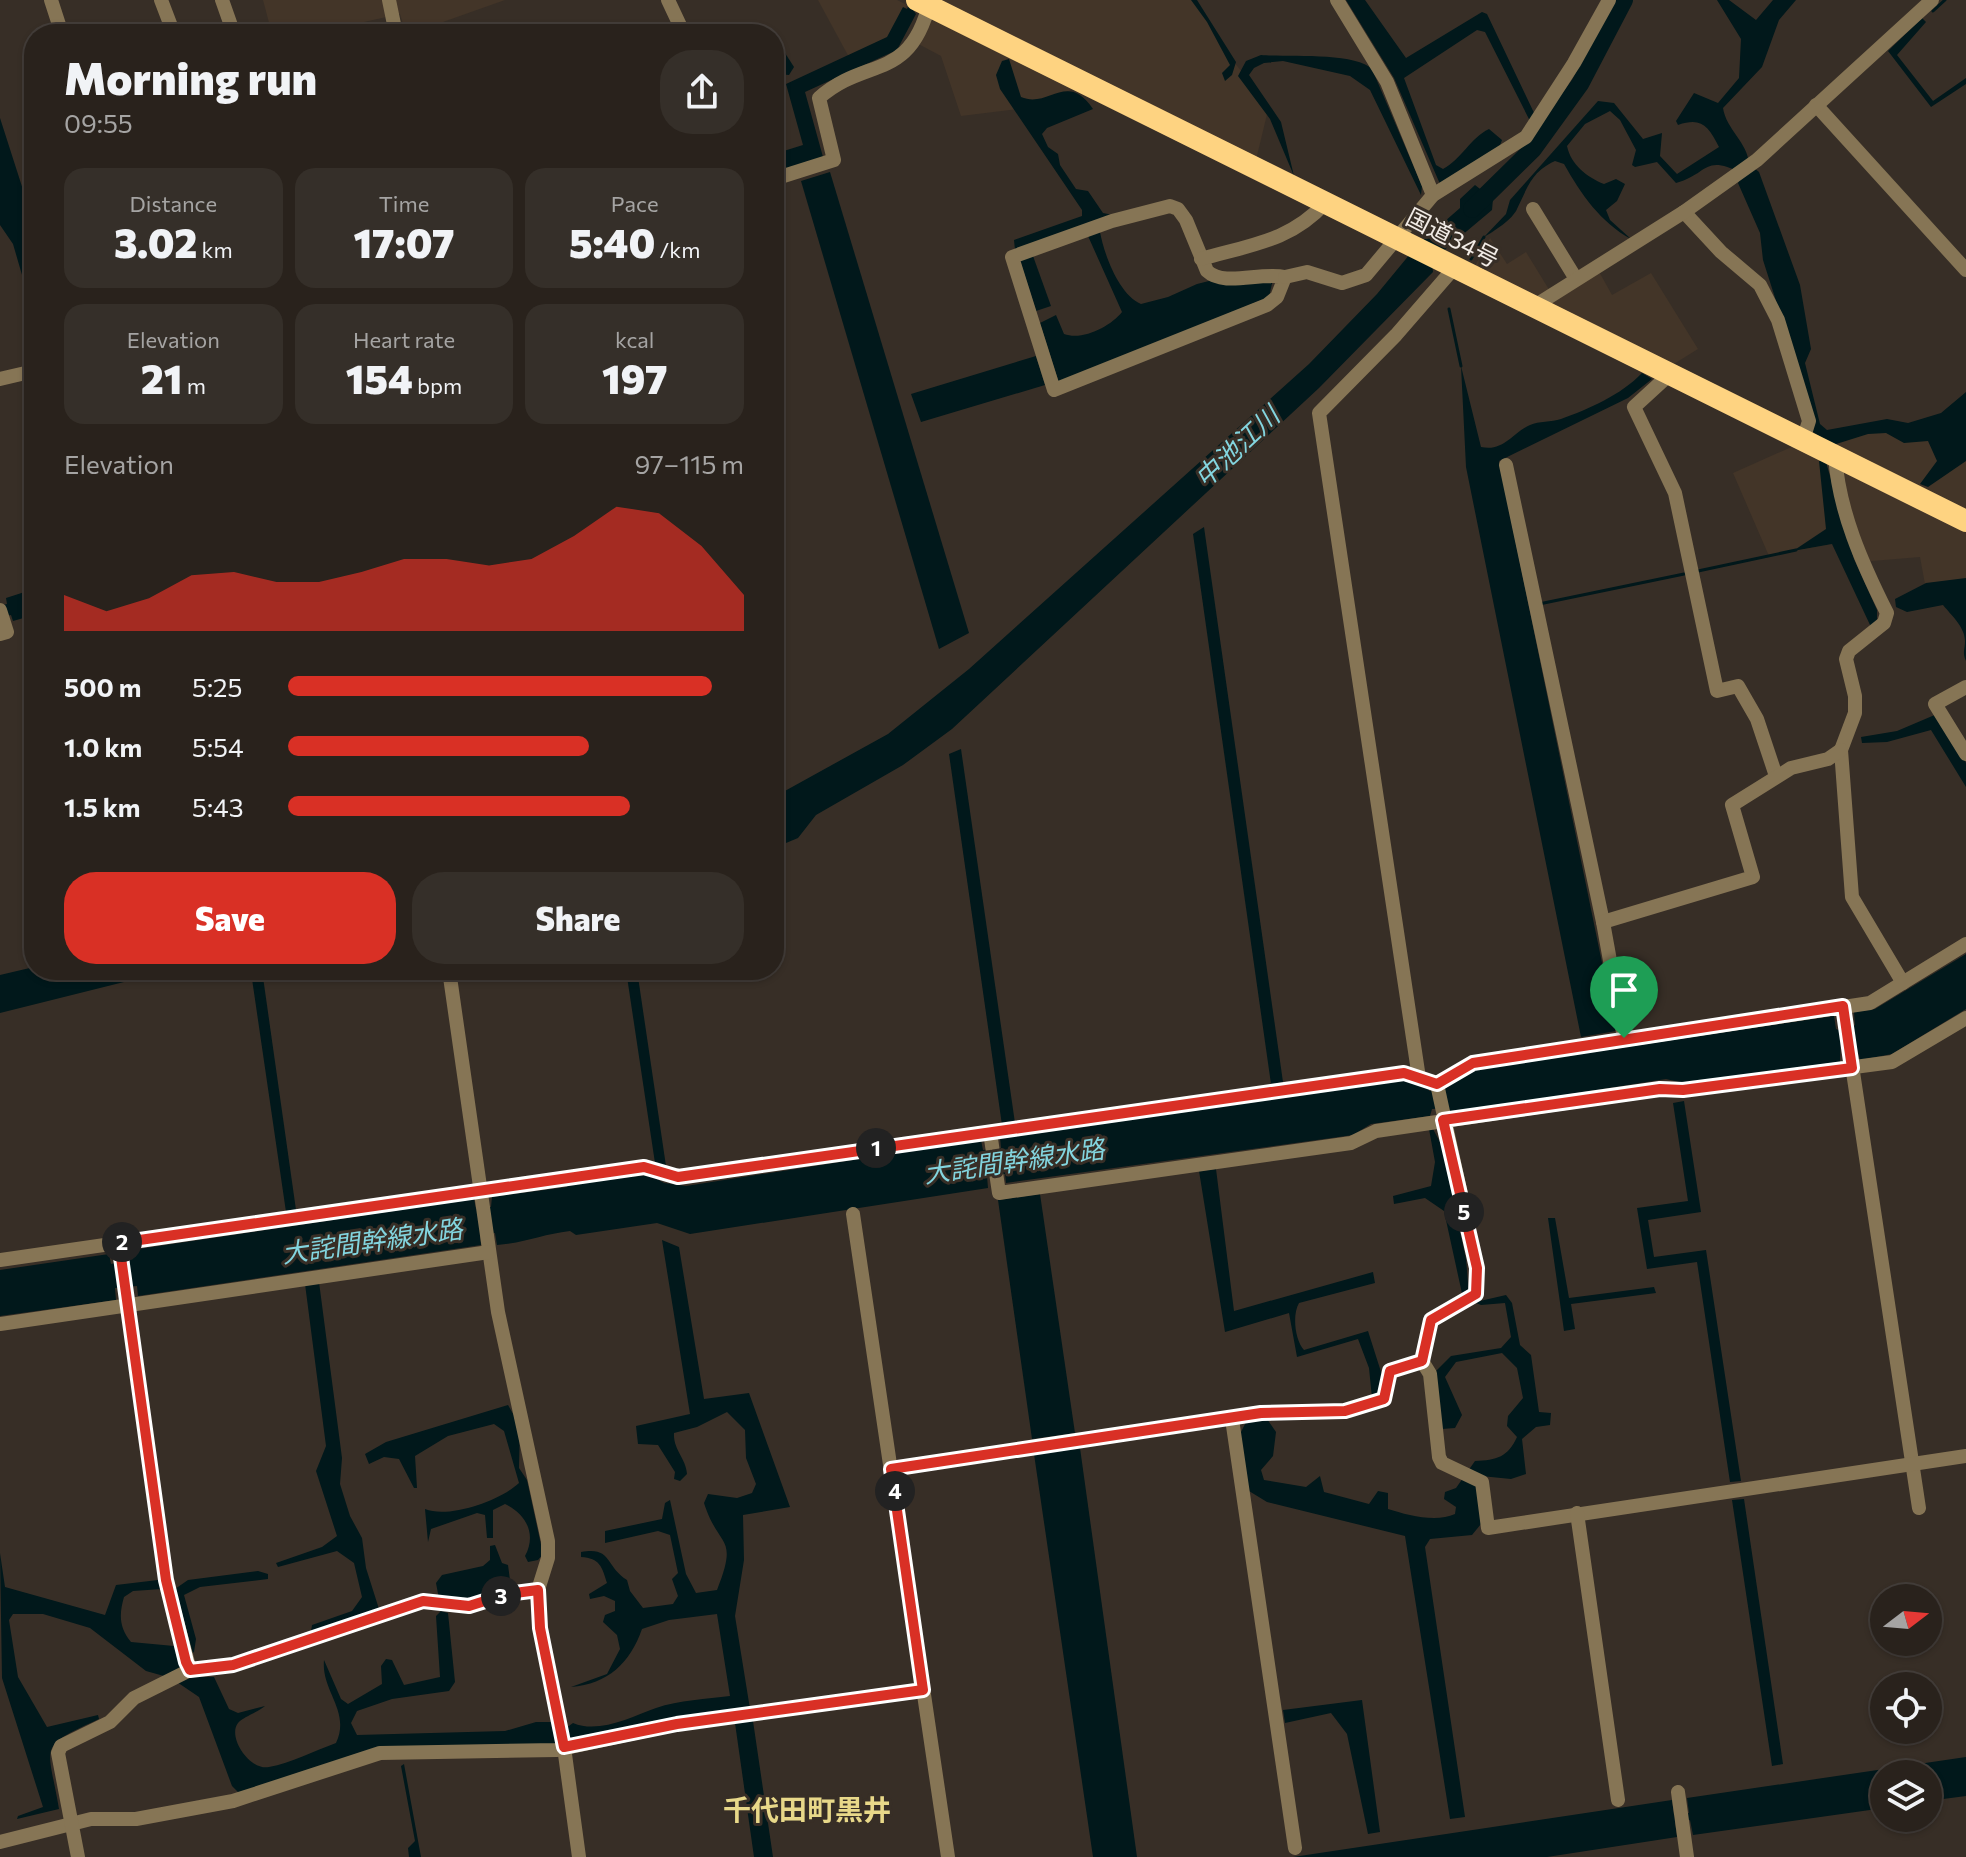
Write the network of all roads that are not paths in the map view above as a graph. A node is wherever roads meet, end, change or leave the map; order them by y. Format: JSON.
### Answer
{"nodes":[{"id":1,"x":51,"y":0,"type":"edge"},
{"id":2,"x":161,"y":0,"type":"edge"},
{"id":3,"x":222,"y":0,"type":"edge"},
{"id":4,"x":389,"y":0,"type":"edge"},
{"id":5,"x":668,"y":0,"type":"edge"},
{"id":6,"x":1337,"y":0,"type":"edge"},
{"id":7,"x":1609,"y":0,"type":"edge"},
{"id":8,"x":1932,"y":0,"type":"edge"},
{"id":9,"x":925,"y":2,"type":"edge"},
{"id":10,"x":59,"y":24,"type":"edge"},
{"id":11,"x":170,"y":24,"type":"edge"},
{"id":12,"x":230,"y":24,"type":"edge"},
{"id":13,"x":394,"y":24,"type":"edge"},
{"id":14,"x":679,"y":24,"type":"edge"},
{"id":15,"x":1816,"y":105,"type":"junction"},
{"id":16,"x":784,"y":176,"type":"edge"},
{"id":17,"x":1433,"y":195,"type":"junction"},
{"id":18,"x":1325,"y":203,"type":"junction"},
{"id":19,"x":1533,"y":209,"type":"dead end"},
{"id":20,"x":1684,"y":212,"type":"junction"},
{"id":21,"x":1402,"y":240,"type":"junction"},
{"id":22,"x":1201,"y":259,"type":"junction"},
{"id":23,"x":1451,"y":265,"type":"junction"},
{"id":24,"x":1966,"y":270,"type":"edge"},
{"id":25,"x":1285,"y":277,"type":"junction"},
{"id":26,"x":1576,"y":279,"type":"junction"},
{"id":27,"x":1533,"y":307,"type":"junction"},
{"id":28,"x":24,"y":373,"type":"edge"},
{"id":29,"x":1670,"y":374,"type":"junction"},
{"id":30,"x":0,"y":379,"type":"edge"},
{"id":31,"x":1803,"y":440,"type":"junction"},
{"id":32,"x":1835,"y":456,"type":"junction"},
{"id":33,"x":1506,"y":465,"type":"dead end"},
{"id":34,"x":1966,"y":521,"type":"edge"},
{"id":35,"x":1966,"y":687,"type":"edge"},
{"id":36,"x":1841,"y":750,"type":"junction"},
{"id":37,"x":1966,"y":754,"type":"edge"},
{"id":38,"x":1776,"y":776,"type":"junction"},
{"id":39,"x":1603,"y":922,"type":"junction"},
{"id":40,"x":1966,"y":944,"type":"edge"},
{"id":41,"x":450,"y":980,"type":"edge"},
{"id":42,"x":1903,"y":983,"type":"junction"},
{"id":43,"x":1843,"y":1006,"type":"junction"},
{"id":44,"x":1966,"y":1018,"type":"edge"},
{"id":45,"x":1624,"y":1038,"type":"junction"},
{"id":46,"x":1852,"y":1068,"type":"junction"},
{"id":47,"x":1419,"y":1078,"type":"junction"},
{"id":48,"x":1437,"y":1084,"type":"junction"},
{"id":49,"x":1442,"y":1116,"type":"junction"},
{"id":50,"x":991,"y":1138,"type":"junction"},
{"id":51,"x":483,"y":1199,"type":"junction"},
{"id":52,"x":853,"y":1214,"type":"dead end"},
{"id":53,"x":120,"y":1250,"type":"junction"},
{"id":54,"x":489,"y":1252,"type":"junction"},
{"id":55,"x":0,"y":1260,"type":"edge"},
{"id":56,"x":127,"y":1298,"type":"junction"},
{"id":57,"x":0,"y":1324,"type":"edge"},
{"id":58,"x":1422,"y":1361,"type":"junction"},
{"id":59,"x":1232,"y":1419,"type":"junction"},
{"id":60,"x":1966,"y":1456,"type":"edge"},
{"id":61,"x":1911,"y":1464,"type":"junction"},
{"id":62,"x":891,"y":1469,"type":"junction"},
{"id":63,"x":1919,"y":1508,"type":"dead end"},
{"id":64,"x":1577,"y":1513,"type":"junction"},
{"id":65,"x":538,"y":1590,"type":"junction"},
{"id":66,"x":190,"y":1670,"type":"junction"},
{"id":67,"x":923,"y":1690,"type":"junction"},
{"id":68,"x":561,"y":1739,"type":"junction"},
{"id":69,"x":1678,"y":1792,"type":"dead end"},
{"id":70,"x":1618,"y":1800,"type":"dead end"},
{"id":71,"x":71,"y":1823,"type":"junction"},
{"id":72,"x":0,"y":1842,"type":"edge"},
{"id":73,"x":1295,"y":1848,"type":"dead end"},
{"id":74,"x":78,"y":1857,"type":"edge"},
{"id":75,"x":579,"y":1857,"type":"edge"},
{"id":76,"x":948,"y":1857,"type":"edge"},
{"id":77,"x":1687,"y":1857,"type":"edge"}],
"edges":[{"from":1,"to":10,"type":"street"},
{"from":2,"to":11,"type":"street"},
{"from":3,"to":12,"type":"street"},
{"from":4,"to":13,"type":"street"},
{"from":5,"to":14,"type":"street"},
{"from":6,"to":17,"type":"street"},
{"from":7,"to":17,"type":"street"},
{"from":8,"to":15,"type":"street"},
{"from":9,"to":16,"type":"street"},
{"from":9,"to":18,"type":"highway","name":"国道34号"},
{"from":15,"to":20,"type":"street"},
{"from":15,"to":24,"type":"street"},
{"from":17,"to":21,"type":"street"},
{"from":18,"to":21,"type":"highway","name":"国道34号"},
{"from":18,"to":22,"type":"street"},
{"from":19,"to":26,"type":"street"},
{"from":20,"to":26,"type":"street"},
{"from":20,"to":31,"type":"street"},
{"from":21,"to":23,"type":"highway","name":"国道34号"},
{"from":21,"to":25,"type":"street"},
{"from":22,"to":25,"type":"street"},
{"from":22,"to":25,"type":"street"},
{"from":23,"to":27,"type":"highway","name":"国道34号"},
{"from":23,"to":47,"type":"street"},
{"from":26,"to":27,"type":"street"},
{"from":27,"to":29,"type":"highway","name":"国道34号"},
{"from":28,"to":30,"type":"street"},
{"from":29,"to":31,"type":"highway","name":"国道34号"},
{"from":29,"to":38,"type":"street"},
{"from":31,"to":32,"type":"highway","name":"国道34号"},
{"from":32,"to":34,"type":"highway","name":"国道34号"},
{"from":32,"to":36,"type":"street"},
{"from":33,"to":39,"type":"street"},
{"from":35,"to":37,"type":"street"},
{"from":36,"to":38,"type":"street"},
{"from":36,"to":42,"type":"street"},
{"from":38,"to":39,"type":"street"},
{"from":39,"to":45,"type":"street"},
{"from":40,"to":42,"type":"street"},
{"from":41,"to":51,"type":"street"},
{"from":42,"to":43,"type":"street"},
{"from":43,"to":45,"type":"street"},
{"from":43,"to":46,"type":"street"},
{"from":44,"to":46,"type":"street"},
{"from":45,"to":48,"type":"street"},
{"from":46,"to":49,"type":"street"},
{"from":46,"to":61,"type":"street"},
{"from":47,"to":48,"type":"street"},
{"from":47,"to":50,"type":"street"},
{"from":48,"to":49,"type":"street"},
{"from":49,"to":50,"type":"street"},
{"from":49,"to":58,"type":"street"},
{"from":50,"to":51,"type":"street"},
{"from":51,"to":53,"type":"street"},
{"from":51,"to":54,"type":"street"},
{"from":52,"to":62,"type":"street"},
{"from":53,"to":55,"type":"street"},
{"from":53,"to":56,"type":"street"},
{"from":54,"to":56,"type":"street"},
{"from":54,"to":65,"type":"street"},
{"from":56,"to":57,"type":"street"},
{"from":56,"to":66,"type":"street"},
{"from":58,"to":59,"type":"street"},
{"from":58,"to":64,"type":"street"},
{"from":59,"to":62,"type":"street"},
{"from":59,"to":73,"type":"street"},
{"from":60,"to":61,"type":"street"},
{"from":61,"to":63,"type":"street"},
{"from":61,"to":64,"type":"street"},
{"from":62,"to":67,"type":"street"},
{"from":64,"to":70,"type":"street"},
{"from":65,"to":66,"type":"street"},
{"from":65,"to":68,"type":"street"},
{"from":66,"to":71,"type":"street"},
{"from":67,"to":68,"type":"street"},
{"from":67,"to":76,"type":"street"},
{"from":68,"to":71,"type":"street"},
{"from":68,"to":75,"type":"street"},
{"from":69,"to":77,"type":"street"},
{"from":71,"to":72,"type":"street"},
{"from":71,"to":74,"type":"street"}]}
